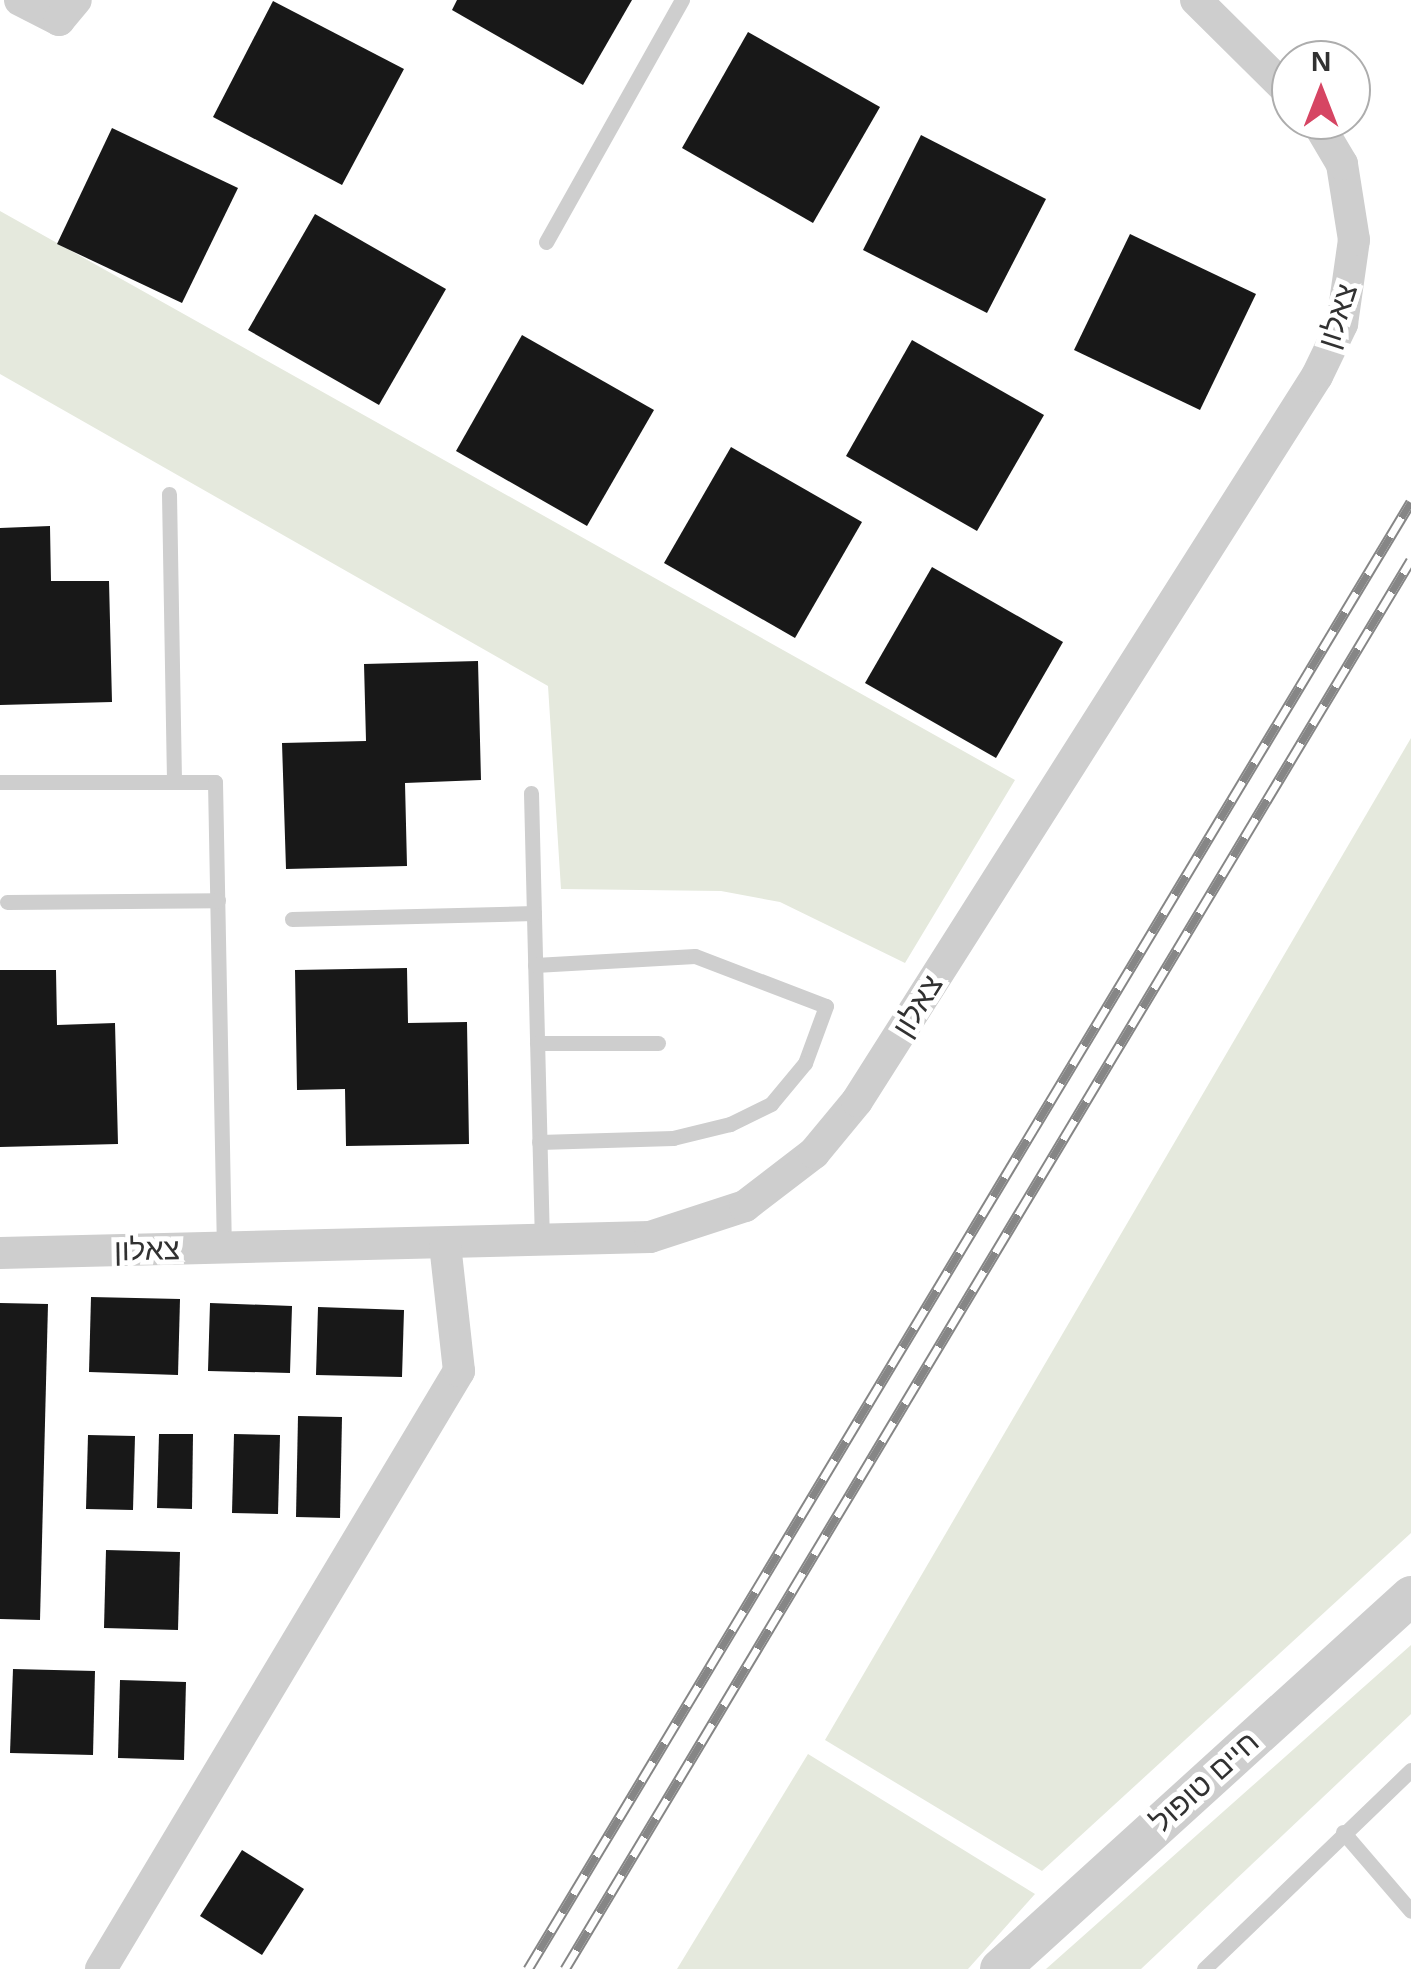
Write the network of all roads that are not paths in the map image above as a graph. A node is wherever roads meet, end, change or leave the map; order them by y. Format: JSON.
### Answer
{"nodes":[{"id":1,"x":20,"y":0,"type":"edge"},
{"id":2,"x":76,"y":0,"type":"edge"},
{"id":3,"x":682,"y":0,"type":"edge"},
{"id":4,"x":1196,"y":0,"type":"edge"},
{"id":5,"x":1271,"y":74,"type":"edge"},
{"id":6,"x":1325,"y":140,"type":"edge"},
{"id":7,"x":546,"y":242,"type":"dead end"},
{"id":8,"x":169,"y":494,"type":"dead end"},
{"id":9,"x":0,"y":782,"type":"edge"},
{"id":10,"x":174,"y":782,"type":"junction"},
{"id":11,"x":530,"y":793,"type":"dead end"},
{"id":12,"x":218,"y":900,"type":"junction"},
{"id":13,"x":6,"y":902,"type":"dead end"},
{"id":14,"x":534,"y":913,"type":"junction"},
{"id":15,"x":292,"y":919,"type":"dead end"},
{"id":16,"x":535,"y":965,"type":"junction"},
{"id":17,"x":537,"y":1043,"type":"junction"},
{"id":18,"x":658,"y":1043,"type":"dead end"},
{"id":19,"x":539,"y":1142,"type":"junction"},
{"id":20,"x":542,"y":1241,"type":"junction"},
{"id":21,"x":446,"y":1244,"type":"junction"},
{"id":22,"x":224,"y":1249,"type":"junction"},
{"id":23,"x":0,"y":1253,"type":"edge"},
{"id":24,"x":1411,"y":1596,"type":"edge"},
{"id":25,"x":1411,"y":1770,"type":"edge"},
{"id":26,"x":1343,"y":1832,"type":"junction"},
{"id":27,"x":1411,"y":1912,"type":"edge"},
{"id":28,"x":102,"y":1969,"type":"edge"},
{"id":29,"x":1000,"y":1969,"type":"edge"},
{"id":30,"x":1204,"y":1969,"type":"edge"}],
"edges":[{"from":1,"to":2,"type":"street"},
{"from":3,"to":7,"type":"lane"},
{"from":4,"to":5,"type":"street"},
{"from":6,"to":20,"type":"street","name":"צאלון"},
{"from":8,"to":10,"type":"lane"},
{"from":9,"to":10,"type":"lane"},
{"from":10,"to":12,"type":"lane"},
{"from":11,"to":14,"type":"lane"},
{"from":12,"to":13,"type":"lane"},
{"from":12,"to":22,"type":"lane"},
{"from":14,"to":15,"type":"lane"},
{"from":14,"to":16,"type":"lane"},
{"from":16,"to":17,"type":"lane"},
{"from":16,"to":19,"type":"lane"},
{"from":17,"to":18,"type":"lane"},
{"from":17,"to":19,"type":"lane"},
{"from":19,"to":20,"type":"lane"},
{"from":20,"to":21,"type":"street","name":"צאלון"},
{"from":21,"to":22,"type":"street","name":"צאלון"},
{"from":21,"to":28,"type":"street"},
{"from":22,"to":23,"type":"street","name":"צאלון"},
{"from":24,"to":29,"type":"street","name":"חיים טופול"},
{"from":25,"to":26,"type":"lane"},
{"from":26,"to":27,"type":"lane"},
{"from":26,"to":30,"type":"lane"}]}
